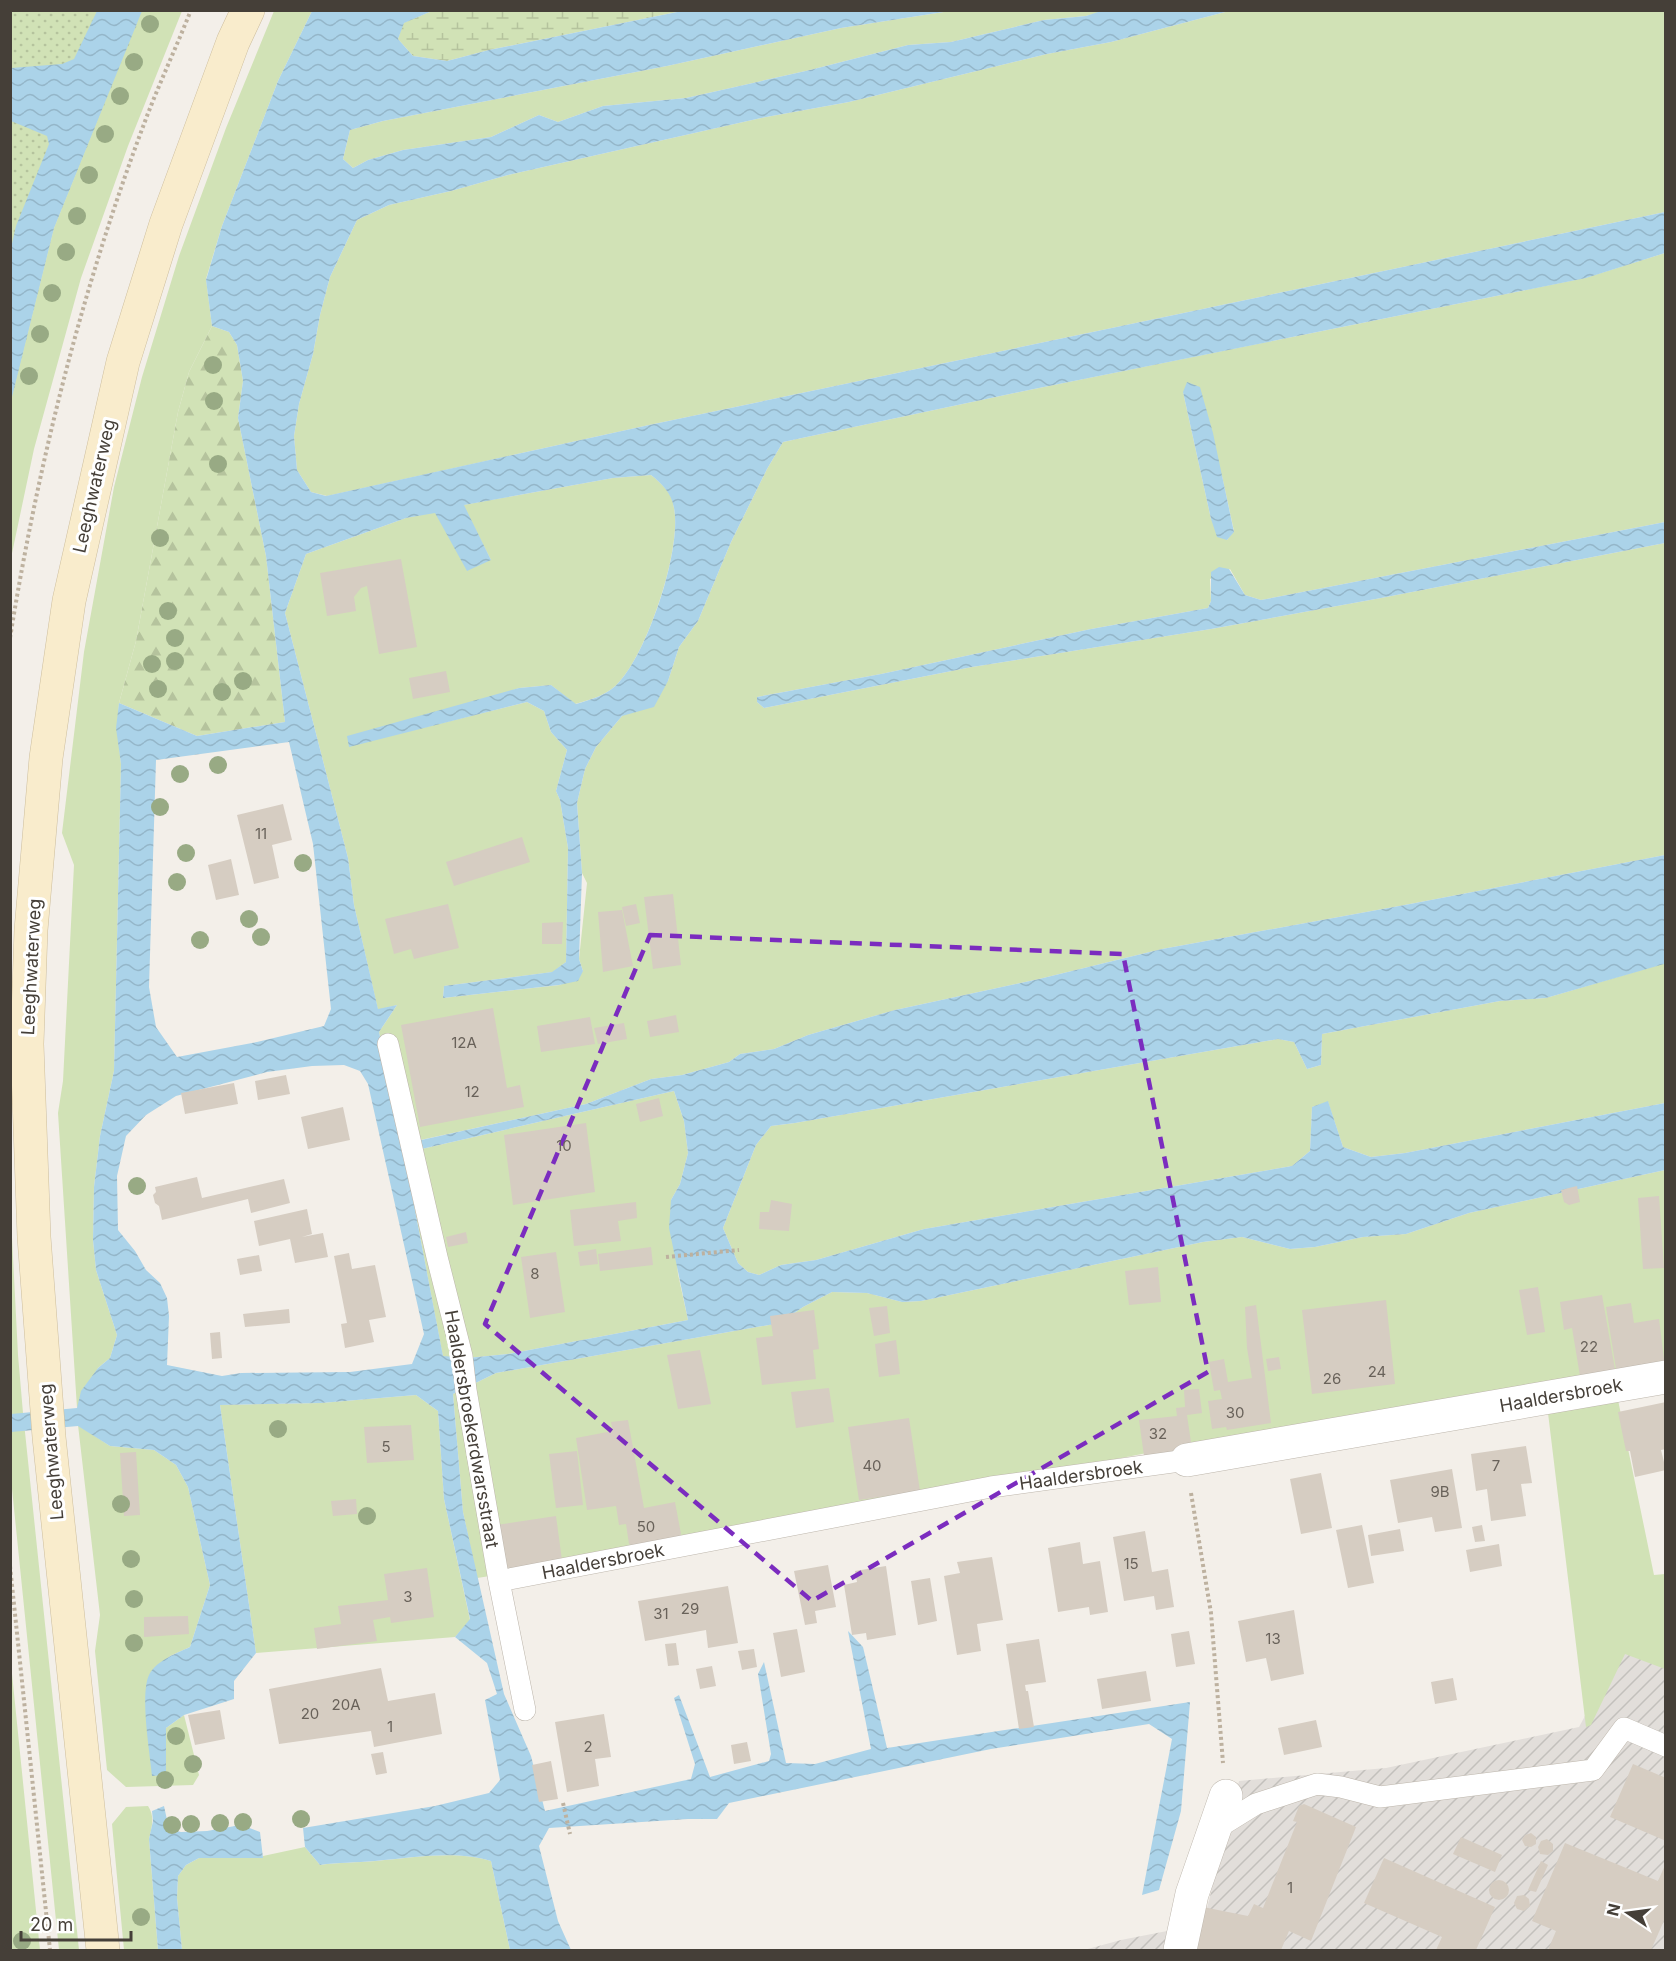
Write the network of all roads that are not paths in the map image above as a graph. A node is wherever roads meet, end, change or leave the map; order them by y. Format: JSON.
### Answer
{"nodes":[{"id":1,"x":248,"y":10,"type":"edge"},
{"id":2,"x":388,"y":1044,"type":"dead end"},
{"id":3,"x":1665,"y":1377,"type":"edge"},
{"id":4,"x":1187,"y":1460,"type":"joint"},
{"id":5,"x":499,"y":1581,"type":"junction"},
{"id":6,"x":525,"y":1710,"type":"dead end"},
{"id":7,"x":1665,"y":1746,"type":"edge"},
{"id":8,"x":1226,"y":1796,"type":"road end"},
{"id":9,"x":1214,"y":1830,"type":"junction"},
{"id":10,"x":103,"y":1950,"type":"edge"},
{"id":11,"x":1180,"y":1950,"type":"edge"}],
"edges":[{"from":1,"to":10,"type":"main road","name":"Leeghwaterweg"},
{"from":2,"to":5,"type":"lane","name":"Haaldersbroekerdwarsstraat"},
{"from":3,"to":4,"type":"street","name":"Haaldersbroek"},
{"from":4,"to":5,"type":"lane","name":"Haaldersbroek"},
{"from":5,"to":6,"type":"lane","name":"Haaldersbroekerdwarsstraat"},
{"from":7,"to":9,"type":"lane"},
{"from":8,"to":9,"type":"street"},
{"from":9,"to":11,"type":"street"}]}
